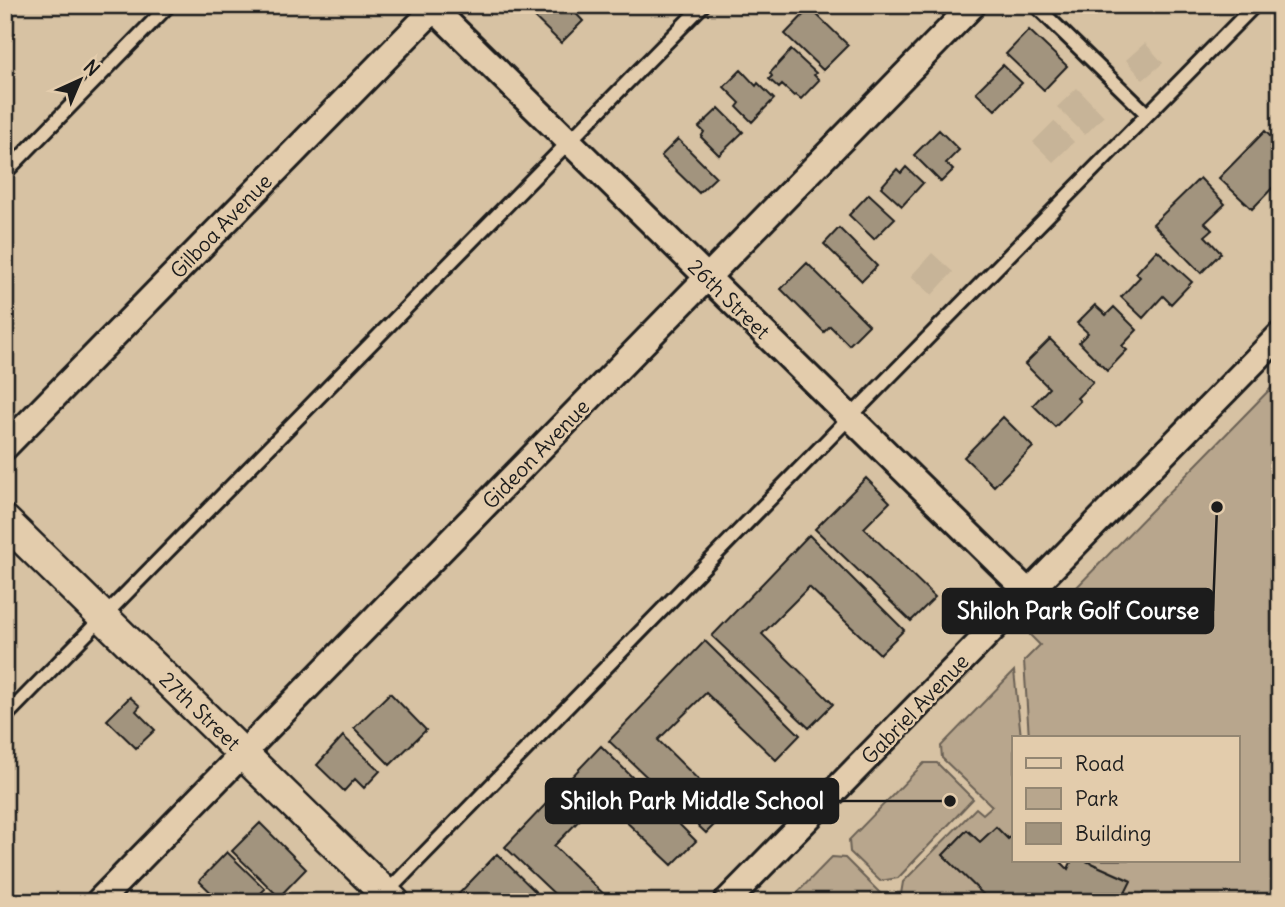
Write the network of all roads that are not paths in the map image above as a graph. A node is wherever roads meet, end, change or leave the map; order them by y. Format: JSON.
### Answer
{"nodes":[{"id":1,"x":169,"y":5,"type":"edge"},
{"id":2,"x":703,"y":5,"type":"edge"},
{"id":3,"x":973,"y":5,"type":"edge"},
{"id":4,"x":1035,"y":5,"type":"edge"},
{"id":5,"x":1255,"y":5,"type":"edge"},
{"id":6,"x":434,"y":7,"type":"edge"},
{"id":7,"x":1147,"y":114,"type":"junction"},
{"id":8,"x":569,"y":142,"type":"junction"},
{"id":9,"x":5,"y":173,"type":"edge"},
{"id":10,"x":708,"y":278,"type":"junction"},
{"id":11,"x":1280,"y":335,"type":"edge"},
{"id":12,"x":850,"y":417,"type":"junction"},
{"id":13,"x":5,"y":447,"type":"edge"},
{"id":14,"x":5,"y":521,"type":"edge"},
{"id":15,"x":1028,"y":592,"type":"junction"},
{"id":16,"x":103,"y":617,"type":"junction"},
{"id":17,"x":5,"y":717,"type":"edge"},
{"id":18,"x":243,"y":754,"type":"junction"},
{"id":19,"x":386,"y":899,"type":"edge"},
{"id":20,"x":98,"y":902,"type":"edge"},
{"id":21,"x":726,"y":902,"type":"edge"}],
"edges":[{"from":1,"to":9,"type":"lane"},
{"from":2,"to":8,"type":"lane"},
{"from":3,"to":10,"type":"street","name":"Gideon Avenue"},
{"from":4,"to":7,"type":"lane"},
{"from":5,"to":7,"type":"lane"},
{"from":6,"to":8,"type":"street","name":"26th Street"},
{"from":6,"to":13,"type":"street","name":"Gilboa Avenue"},
{"from":7,"to":12,"type":"lane"},
{"from":8,"to":10,"type":"street","name":"26th Street"},
{"from":8,"to":16,"type":"lane"},
{"from":10,"to":12,"type":"street","name":"26th Street"},
{"from":10,"to":18,"type":"street","name":"Gideon Avenue"},
{"from":11,"to":15,"type":"street","name":"Gabriel Avenue"},
{"from":12,"to":15,"type":"street","name":"26th Street"},
{"from":12,"to":19,"type":"lane"},
{"from":14,"to":16,"type":"street","name":"27th Street"},
{"from":15,"to":21,"type":"street","name":"Gabriel Avenue"},
{"from":16,"to":17,"type":"lane"},
{"from":16,"to":18,"type":"street","name":"27th Street"},
{"from":18,"to":19,"type":"street","name":"27th Street"},
{"from":18,"to":20,"type":"street","name":"Gideon Avenue"}]}
